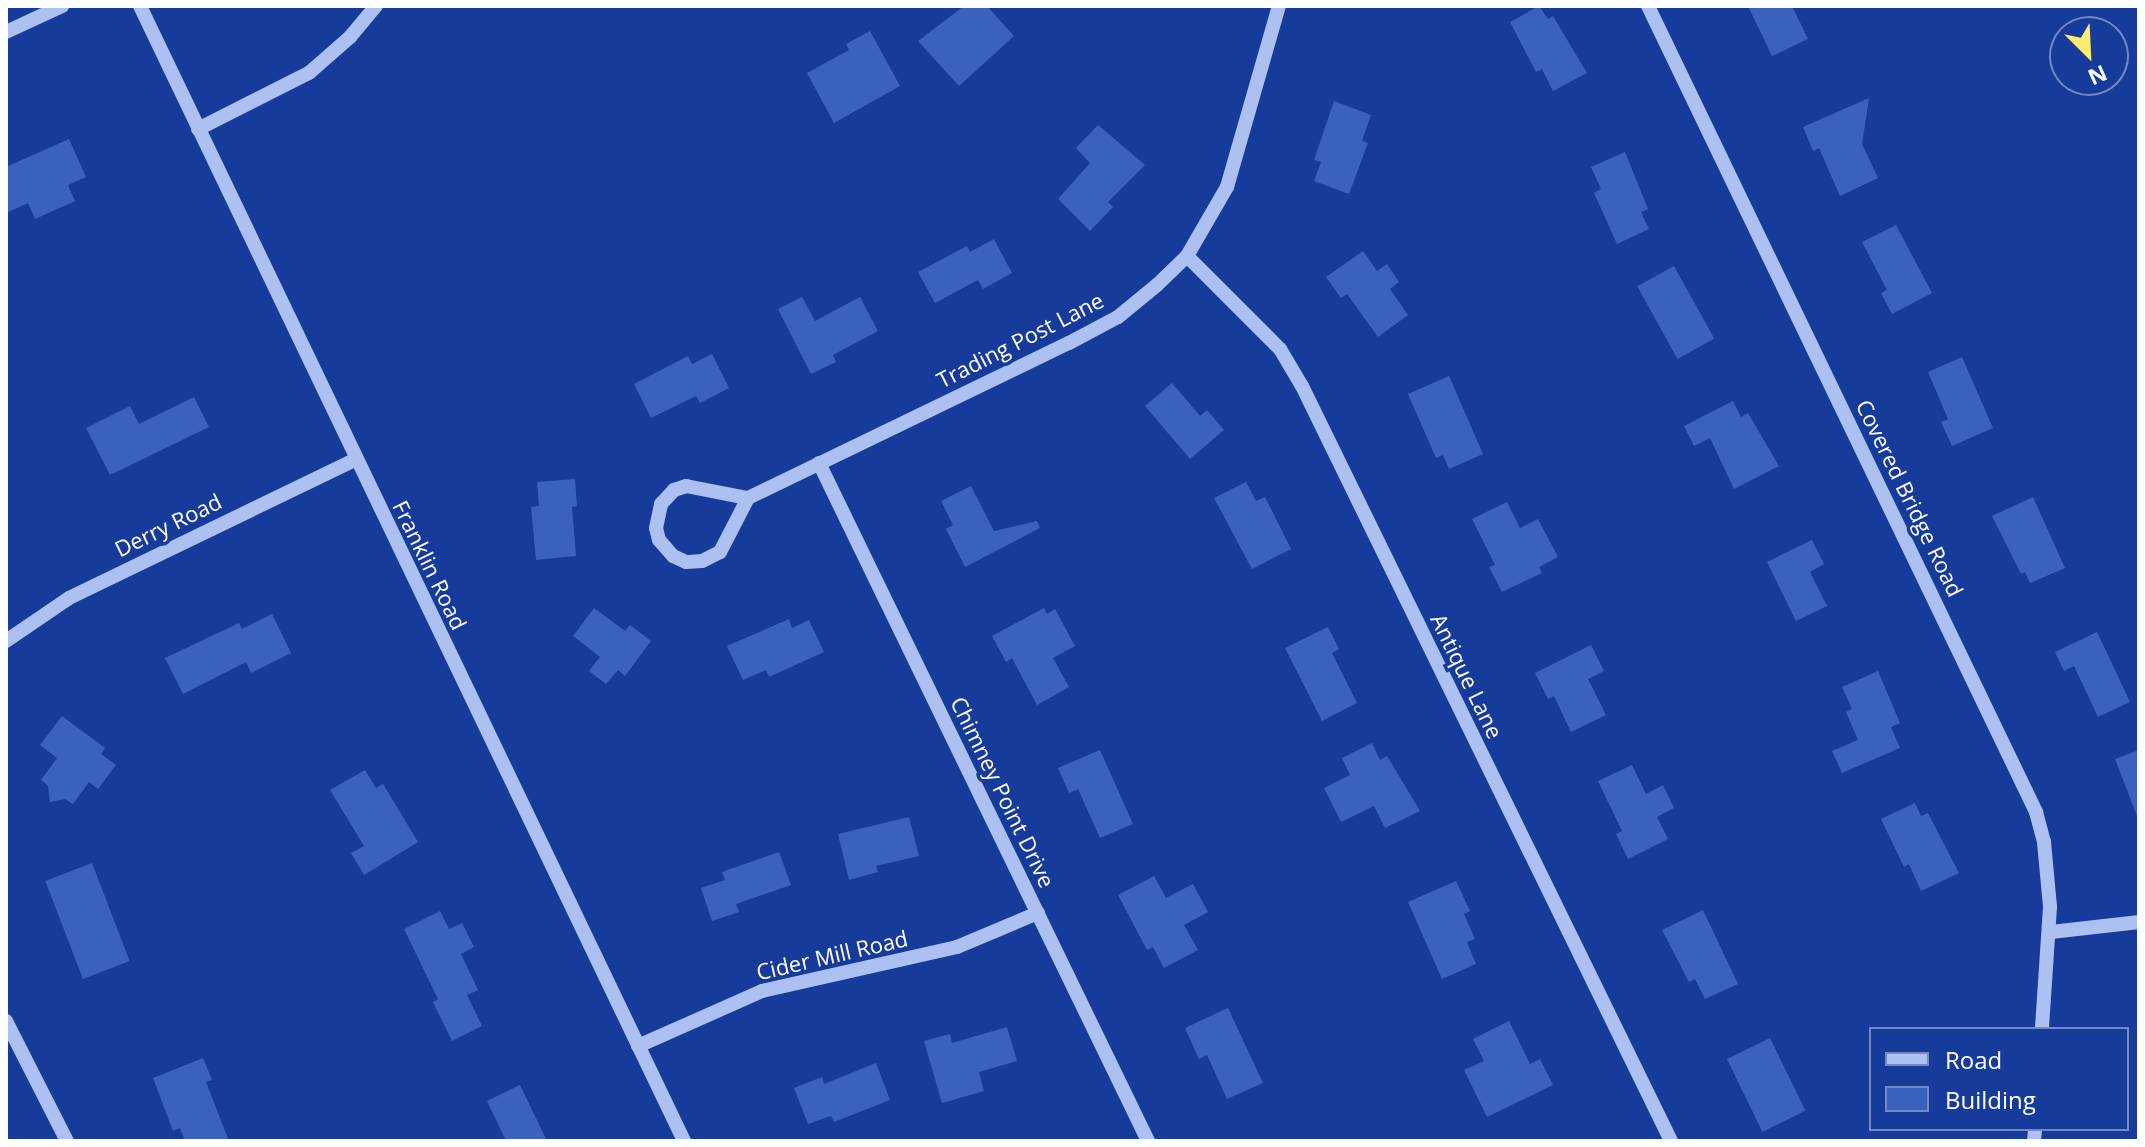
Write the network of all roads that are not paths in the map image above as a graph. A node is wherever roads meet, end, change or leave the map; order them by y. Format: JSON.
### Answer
{"nodes":[{"id":1,"x":62,"y":6,"type":"edge"},
{"id":2,"x":140,"y":6,"type":"edge"},
{"id":3,"x":376,"y":6,"type":"edge"},
{"id":4,"x":1279,"y":6,"type":"edge"},
{"id":5,"x":1648,"y":6,"type":"edge"},
{"id":6,"x":6,"y":32,"type":"edge"},
{"id":7,"x":198,"y":129,"type":"junction"},
{"id":8,"x":1187,"y":256,"type":"junction"},
{"id":9,"x":355,"y":460,"type":"junction"},
{"id":10,"x":819,"y":463,"type":"junction"},
{"id":11,"x":748,"y":498,"type":"junction"},
{"id":12,"x":6,"y":641,"type":"edge"},
{"id":13,"x":1038,"y":913,"type":"junction"},
{"id":14,"x":2139,"y":922,"type":"edge"},
{"id":15,"x":2051,"y":932,"type":"junction"},
{"id":16,"x":6,"y":1021,"type":"edge"},
{"id":17,"x":2042,"y":1027,"type":"edge"},
{"id":18,"x":638,"y":1046,"type":"junction"},
{"id":19,"x":67,"y":1141,"type":"edge"},
{"id":20,"x":684,"y":1141,"type":"edge"},
{"id":21,"x":1148,"y":1141,"type":"edge"},
{"id":22,"x":1671,"y":1141,"type":"edge"}],
"edges":[{"from":1,"to":6,"type":"street"},
{"from":2,"to":7,"type":"street","name":"Franklin Road"},
{"from":3,"to":7,"type":"street"},
{"from":4,"to":8,"type":"street","name":"Trading Post Lane"},
{"from":5,"to":15,"type":"street","name":"Covered Bridge Road"},
{"from":7,"to":9,"type":"street","name":"Franklin Road"},
{"from":8,"to":10,"type":"street","name":"Trading Post Lane"},
{"from":8,"to":22,"type":"street","name":"Antique Lane"},
{"from":9,"to":12,"type":"street","name":"Derry Road"},
{"from":9,"to":18,"type":"street","name":"Franklin Road"},
{"from":10,"to":11,"type":"street","name":"Trading Post Lane"},
{"from":10,"to":13,"type":"street","name":"Chimney Point Drive"},
{"from":11,"to":11,"type":"street"},
{"from":13,"to":18,"type":"street","name":"Cider Mill Road"},
{"from":13,"to":21,"type":"street","name":"Chimney Point Drive"},
{"from":14,"to":15,"type":"street"},
{"from":15,"to":17,"type":"street","name":"Covered Bridge Road"},
{"from":16,"to":19,"type":"street"},
{"from":18,"to":20,"type":"street","name":"Franklin Road"}]}
